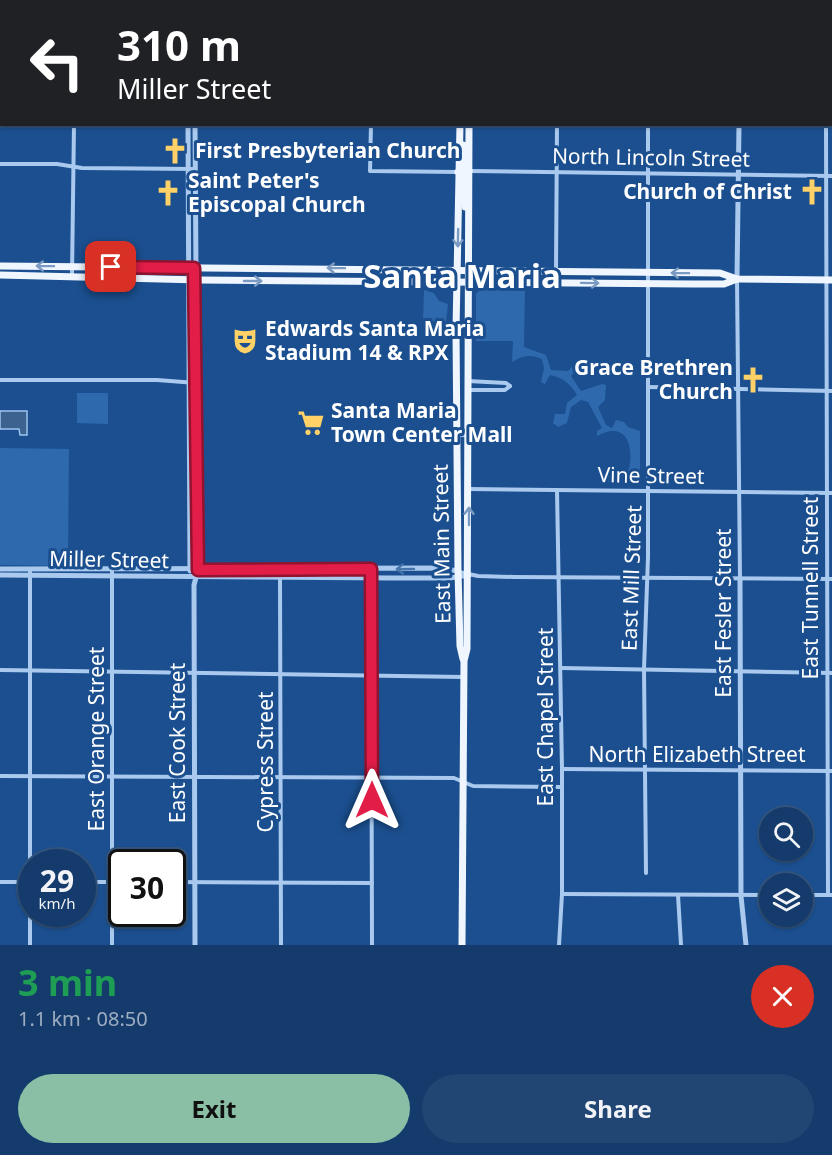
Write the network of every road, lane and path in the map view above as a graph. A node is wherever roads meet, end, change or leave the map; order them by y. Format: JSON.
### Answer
{"nodes":[{"id":1,"x":74,"y":126,"type":"edge"},
{"id":2,"x":188,"y":126,"type":"edge"},
{"id":3,"x":195,"y":126,"type":"edge"},
{"id":4,"x":370,"y":126,"type":"edge"},
{"id":5,"x":460,"y":126,"type":"edge"},
{"id":6,"x":460,"y":126,"type":"edge"},
{"id":7,"x":469,"y":126,"type":"edge"},
{"id":8,"x":557,"y":126,"type":"edge"},
{"id":9,"x":648,"y":126,"type":"edge"},
{"id":10,"x":739,"y":126,"type":"edge"},
{"id":11,"x":826,"y":126,"type":"edge"},
{"id":12,"x":0,"y":164,"type":"edge"},
{"id":13,"x":74,"y":168,"type":"junction"},
{"id":14,"x":187,"y":169,"type":"junction"},
{"id":15,"x":195,"y":169,"type":"junction"},
{"id":16,"x":469,"y":171,"type":"junction"},
{"id":17,"x":459,"y":172,"type":"junction"},
{"id":18,"x":556,"y":172,"type":"junction"},
{"id":19,"x":647,"y":173,"type":"junction"},
{"id":20,"x":739,"y":174,"type":"junction"},
{"id":21,"x":826,"y":176,"type":"junction"},
{"id":22,"x":832,"y":176,"type":"edge"},
{"id":23,"x":469,"y":225,"type":"junction"},
{"id":24,"x":0,"y":266,"type":"edge"},
{"id":25,"x":72,"y":267,"type":"junction"},
{"id":26,"x":191,"y":268,"type":"junction"},
{"id":27,"x":458,"y":269,"type":"junction"},
{"id":28,"x":468,"y":269,"type":"junction"},
{"id":29,"x":556,"y":271,"type":"junction"},
{"id":30,"x":647,"y":272,"type":"junction"},
{"id":31,"x":0,"y":275,"type":"edge"},
{"id":32,"x":72,"y":276,"type":"junction"},
{"id":33,"x":737,"y":279,"type":"junction"},
{"id":34,"x":191,"y":280,"type":"junction"},
{"id":35,"x":828,"y":280,"type":"edge"},
{"id":36,"x":457,"y":281,"type":"junction"},
{"id":37,"x":468,"y":281,"type":"junction"},
{"id":38,"x":647,"y":284,"type":"junction"},
{"id":39,"x":0,"y":380,"type":"edge"},
{"id":40,"x":188,"y":381,"type":"junction"},
{"id":41,"x":468,"y":381,"type":"junction"},
{"id":42,"x":196,"y":383,"type":"junction"},
{"id":43,"x":648,"y":387,"type":"junction"},
{"id":44,"x":738,"y":389,"type":"junction"},
{"id":45,"x":468,"y":390,"type":"junction"},
{"id":46,"x":825,"y":391,"type":"junction"},
{"id":47,"x":832,"y":391,"type":"edge"},
{"id":48,"x":457,"y":435,"type":"junction"},
{"id":49,"x":469,"y":435,"type":"junction"},
{"id":50,"x":414,"y":436,"type":"dead end"},
{"id":51,"x":189,"y":478,"type":"junction"},
{"id":52,"x":197,"y":478,"type":"junction"},
{"id":53,"x":469,"y":489,"type":"junction"},
{"id":54,"x":557,"y":490,"type":"junction"},
{"id":55,"x":649,"y":491,"type":"junction"},
{"id":56,"x":739,"y":492,"type":"junction"},
{"id":57,"x":825,"y":493,"type":"junction"},
{"id":58,"x":832,"y":493,"type":"edge"},
{"id":59,"x":0,"y":569,"type":"edge"},
{"id":60,"x":371,"y":569,"type":"junction"},
{"id":61,"x":189,"y":570,"type":"junction"},
{"id":62,"x":198,"y":570,"type":"junction"},
{"id":63,"x":30,"y":572,"type":"junction"},
{"id":64,"x":112,"y":573,"type":"junction"},
{"id":65,"x":458,"y":574,"type":"junction"},
{"id":66,"x":0,"y":575,"type":"edge"},
{"id":67,"x":469,"y":575,"type":"junction"},
{"id":68,"x":559,"y":576,"type":"junction"},
{"id":69,"x":194,"y":577,"type":"junction"},
{"id":70,"x":647,"y":577,"type":"junction"},
{"id":71,"x":280,"y":578,"type":"junction"},
{"id":72,"x":371,"y":578,"type":"junction"},
{"id":73,"x":740,"y":579,"type":"junction"},
{"id":74,"x":830,"y":579,"type":"edge"},
{"id":75,"x":464,"y":661,"type":"junction"},
{"id":76,"x":561,"y":668,"type":"junction"},
{"id":77,"x":644,"y":669,"type":"junction"},
{"id":78,"x":0,"y":670,"type":"edge"},
{"id":79,"x":30,"y":671,"type":"junction"},
{"id":80,"x":741,"y":671,"type":"junction"},
{"id":81,"x":112,"y":672,"type":"junction"},
{"id":82,"x":194,"y":673,"type":"junction"},
{"id":83,"x":829,"y":673,"type":"edge"},
{"id":84,"x":281,"y":674,"type":"junction"},
{"id":85,"x":371,"y":675,"type":"junction"},
{"id":86,"x":464,"y":677,"type":"junction"},
{"id":87,"x":562,"y":769,"type":"junction"},
{"id":88,"x":646,"y":770,"type":"junction"},
{"id":89,"x":741,"y":770,"type":"junction"},
{"id":90,"x":830,"y":771,"type":"edge"},
{"id":91,"x":0,"y":776,"type":"edge"},
{"id":92,"x":30,"y":776,"type":"junction"},
{"id":93,"x":112,"y":777,"type":"junction"},
{"id":94,"x":194,"y":778,"type":"junction"},
{"id":95,"x":281,"y":779,"type":"junction"},
{"id":96,"x":372,"y":780,"type":"junction"},
{"id":97,"x":465,"y":783,"type":"junction"},
{"id":98,"x":562,"y":786,"type":"junction"},
{"id":99,"x":31,"y":849,"type":"edge"},
{"id":100,"x":112,"y":849,"type":"edge"},
{"id":101,"x":646,"y":873,"type":"dead end"},
{"id":102,"x":0,"y":882,"type":"edge"},
{"id":103,"x":18,"y":882,"type":"edge"},
{"id":104,"x":186,"y":882,"type":"edge"},
{"id":105,"x":195,"y":882,"type":"junction"},
{"id":106,"x":281,"y":882,"type":"junction"},
{"id":107,"x":372,"y":883,"type":"junction"},
{"id":108,"x":562,"y":894,"type":"junction"},
{"id":109,"x":678,"y":895,"type":"junction"},
{"id":110,"x":813,"y":895,"type":"edge"},
{"id":111,"x":830,"y":895,"type":"edge"},
{"id":112,"x":741,"y":896,"type":"junction"},
{"id":113,"x":759,"y":896,"type":"edge"},
{"id":114,"x":30,"y":927,"type":"edge"},
{"id":115,"x":112,"y":927,"type":"edge"},
{"id":116,"x":30,"y":945,"type":"edge"},
{"id":117,"x":112,"y":945,"type":"edge"},
{"id":118,"x":195,"y":945,"type":"edge"},
{"id":119,"x":281,"y":945,"type":"edge"},
{"id":120,"x":372,"y":945,"type":"edge"},
{"id":121,"x":462,"y":945,"type":"edge"},
{"id":122,"x":559,"y":945,"type":"edge"},
{"id":123,"x":681,"y":945,"type":"edge"},
{"id":124,"x":746,"y":945,"type":"edge"}],
"edges":[{"from":1,"to":13,"type":"street"},
{"from":2,"to":14,"type":"street"},
{"from":3,"to":15,"type":"street"},
{"from":4,"to":17,"type":"street"},
{"from":5,"to":16,"type":"main road"},
{"from":6,"to":17,"type":"main road","name":"East Main Street"},
{"from":7,"to":16,"type":"main road"},
{"from":8,"to":18,"type":"street"},
{"from":9,"to":19,"type":"street","name":"East Mill Street"},
{"from":10,"to":20,"type":"street"},
{"from":11,"to":21,"type":"street","name":"East Tunnell Street"},
{"from":12,"to":13,"type":"street"},
{"from":13,"to":14,"type":"street"},
{"from":13,"to":25,"type":"street"},
{"from":14,"to":15,"type":"street"},
{"from":14,"to":26,"type":"street"},
{"from":15,"to":26,"type":"street"},
{"from":16,"to":18,"type":"street","name":"North Lincoln Street"},
{"from":16,"to":23,"type":"main road"},
{"from":17,"to":23,"type":"main road"},
{"from":17,"to":27,"type":"main road","name":"East Main Street","one_way":true},
{"from":18,"to":19,"type":"street","name":"North Lincoln Street"},
{"from":18,"to":29,"type":"street"},
{"from":19,"to":20,"type":"street","name":"North Lincoln Street"},
{"from":19,"to":30,"type":"street","name":"East Mill Street"},
{"from":20,"to":21,"type":"street","name":"North Lincoln Street"},
{"from":20,"to":33,"type":"street"},
{"from":21,"to":22,"type":"street","name":"North Lincoln Street"},
{"from":21,"to":35,"type":"street","name":"East Tunnell Street"},
{"from":23,"to":28,"type":"main road","name":"East Main Street"},
{"from":25,"to":24,"type":"main road","one_way":true},
{"from":25,"to":26,"type":"main road"},
{"from":25,"to":32,"type":"street"},
{"from":27,"to":26,"type":"main road","one_way":true},
{"from":26,"to":34,"type":"street"},
{"from":27,"to":28,"type":"main road"},
{"from":27,"to":36,"type":"main road","name":"East Main Street"},
{"from":28,"to":29,"type":"main road"},
{"from":28,"to":37,"type":"main road","name":"East Main Street"},
{"from":29,"to":30,"type":"main road"},
{"from":33,"to":30,"type":"main road","one_way":true},
{"from":30,"to":38,"type":"street","name":"East Mill Street"},
{"from":31,"to":32,"type":"main road"},
{"from":32,"to":34,"type":"main road"},
{"from":33,"to":35,"type":"main road"},
{"from":33,"to":38,"type":"main road"},
{"from":33,"to":44,"type":"street","name":"East Fesler Street"},
{"from":34,"to":36,"type":"main road","one_way":true},
{"from":34,"to":40,"type":"street"},
{"from":34,"to":42,"type":"street"},
{"from":35,"to":46,"type":"street","name":"East Tunnell Street"},
{"from":36,"to":37,"type":"main road"},
{"from":36,"to":48,"type":"main road","name":"East Main Street"},
{"from":37,"to":38,"type":"main road","one_way":true},
{"from":37,"to":41,"type":"main road","name":"East Main Street"},
{"from":38,"to":43,"type":"street","name":"East Mill Street"},
{"from":39,"to":40,"type":"street"},
{"from":40,"to":42,"type":"street"},
{"from":40,"to":51,"type":"street"},
{"from":41,"to":45,"type":"main road","name":"East Main Street"},
{"from":41,"to":45,"type":"street"},
{"from":42,"to":52,"type":"street"},
{"from":43,"to":44,"type":"street"},
{"from":43,"to":55,"type":"street","name":"East Mill Street"},
{"from":44,"to":46,"type":"street"},
{"from":44,"to":56,"type":"street","name":"East Fesler Street"},
{"from":45,"to":49,"type":"main road","name":"East Main Street"},
{"from":46,"to":47,"type":"street"},
{"from":46,"to":57,"type":"street","name":"East Tunnell Street"},
{"from":48,"to":49,"type":"street"},
{"from":48,"to":50,"type":"street"},
{"from":48,"to":65,"type":"main road","name":"East Main Street"},
{"from":49,"to":53,"type":"main road","name":"East Main Street"},
{"from":51,"to":52,"type":"street"},
{"from":51,"to":61,"type":"street"},
{"from":52,"to":62,"type":"street"},
{"from":53,"to":54,"type":"street","name":"Vine Street"},
{"from":67,"to":53,"type":"main road","name":"East Main Street","one_way":true},
{"from":54,"to":55,"type":"street","name":"Vine Street"},
{"from":54,"to":68,"type":"street","name":"East Chapel Street"},
{"from":55,"to":56,"type":"street","name":"Vine Street"},
{"from":55,"to":70,"type":"street","name":"East Mill Street"},
{"from":56,"to":57,"type":"street","name":"Vine Street"},
{"from":56,"to":73,"type":"street","name":"East Fesler Street"},
{"from":57,"to":58,"type":"street","name":"Vine Street"},
{"from":57,"to":74,"type":"street","name":"East Tunnell Street"},
{"from":59,"to":63,"type":"street","name":"Miller Street"},
{"from":60,"to":62,"type":"street","name":"Miller Street"},
{"from":65,"to":60,"type":"street","name":"Miller Street","one_way":true},
{"from":60,"to":72,"type":"street"},
{"from":61,"to":62,"type":"street","name":"Miller Street"},
{"from":61,"to":64,"type":"street","name":"Miller Street"},
{"from":61,"to":69,"type":"street"},
{"from":62,"to":69,"type":"street","name":"East Cook Street"},
{"from":63,"to":64,"type":"street","name":"Miller Street"},
{"from":63,"to":66,"type":"street","name":"Miller Street"},
{"from":63,"to":79,"type":"street"},
{"from":64,"to":69,"type":"street","name":"Miller Street"},
{"from":64,"to":81,"type":"street","name":"East Orange Street"},
{"from":65,"to":67,"type":"street","name":"Miller Street"},
{"from":65,"to":72,"type":"street","name":"Miller Street"},
{"from":65,"to":75,"type":"main road","name":"East Main Street"},
{"from":67,"to":68,"type":"street"},
{"from":67,"to":75,"type":"main road","name":"East Main Street"},
{"from":68,"to":70,"type":"street"},
{"from":68,"to":76,"type":"street","name":"East Chapel Street"},
{"from":69,"to":71,"type":"street","name":"Miller Street"},
{"from":69,"to":82,"type":"street","name":"East Cook Street"},
{"from":70,"to":73,"type":"street"},
{"from":70,"to":77,"type":"street","name":"East Mill Street"},
{"from":71,"to":72,"type":"street","name":"Miller Street"},
{"from":71,"to":84,"type":"street","name":"Cypress Street"},
{"from":72,"to":85,"type":"street"},
{"from":73,"to":74,"type":"street"},
{"from":73,"to":80,"type":"street","name":"East Fesler Street"},
{"from":74,"to":83,"type":"street","name":"East Tunnell Street"},
{"from":75,"to":86,"type":"main road","name":"East Main Street"},
{"from":76,"to":77,"type":"street"},
{"from":76,"to":87,"type":"street","name":"East Chapel Street"},
{"from":77,"to":80,"type":"street"},
{"from":77,"to":88,"type":"street","name":"East Mill Street"},
{"from":78,"to":79,"type":"street"},
{"from":79,"to":81,"type":"street"},
{"from":79,"to":92,"type":"street"},
{"from":80,"to":83,"type":"street"},
{"from":80,"to":89,"type":"street","name":"East Fesler Street"},
{"from":81,"to":82,"type":"street"},
{"from":81,"to":93,"type":"street","name":"East Orange Street"},
{"from":82,"to":84,"type":"street"},
{"from":82,"to":94,"type":"street","name":"East Cook Street"},
{"from":83,"to":90,"type":"street","name":"East Tunnell Street"},
{"from":84,"to":85,"type":"street"},
{"from":84,"to":95,"type":"street","name":"Cypress Street"},
{"from":85,"to":86,"type":"street"},
{"from":85,"to":96,"type":"street"},
{"from":86,"to":97,"type":"main road","name":"East Main Street"},
{"from":87,"to":88,"type":"street","name":"North Elizabeth Street"},
{"from":87,"to":98,"type":"street","name":"East Chapel Street"},
{"from":88,"to":89,"type":"street","name":"North Elizabeth Street"},
{"from":88,"to":101,"type":"street","name":"East Mill Street"},
{"from":89,"to":90,"type":"street","name":"North Elizabeth Street"},
{"from":89,"to":112,"type":"street","name":"East Fesler Street"},
{"from":90,"to":111,"type":"street","name":"East Tunnell Street"},
{"from":91,"to":92,"type":"street"},
{"from":92,"to":93,"type":"street"},
{"from":92,"to":99,"type":"street"},
{"from":93,"to":94,"type":"street"},
{"from":93,"to":100,"type":"street","name":"East Orange Street"},
{"from":94,"to":95,"type":"street"},
{"from":94,"to":105,"type":"street","name":"East Cook Street"},
{"from":95,"to":96,"type":"street"},
{"from":95,"to":106,"type":"street","name":"Cypress Street"},
{"from":96,"to":97,"type":"street"},
{"from":96,"to":107,"type":"street"},
{"from":97,"to":98,"type":"street"},
{"from":97,"to":121,"type":"main road","name":"East Main Street"},
{"from":98,"to":108,"type":"street","name":"East Chapel Street"},
{"from":102,"to":103,"type":"street"},
{"from":104,"to":105,"type":"street"},
{"from":105,"to":106,"type":"street"},
{"from":105,"to":118,"type":"street","name":"East Cook Street"},
{"from":106,"to":107,"type":"street"},
{"from":106,"to":119,"type":"street","name":"Cypress Street"},
{"from":107,"to":120,"type":"street"},
{"from":108,"to":109,"type":"street"},
{"from":108,"to":122,"type":"street","name":"East Chapel Street"},
{"from":109,"to":112,"type":"street"},
{"from":109,"to":123,"type":"street"},
{"from":110,"to":111,"type":"street"},
{"from":112,"to":113,"type":"street"},
{"from":112,"to":124,"type":"street","name":"East Fesler Street"},
{"from":114,"to":116,"type":"street"},
{"from":115,"to":117,"type":"street","name":"East Orange Street"}]}
